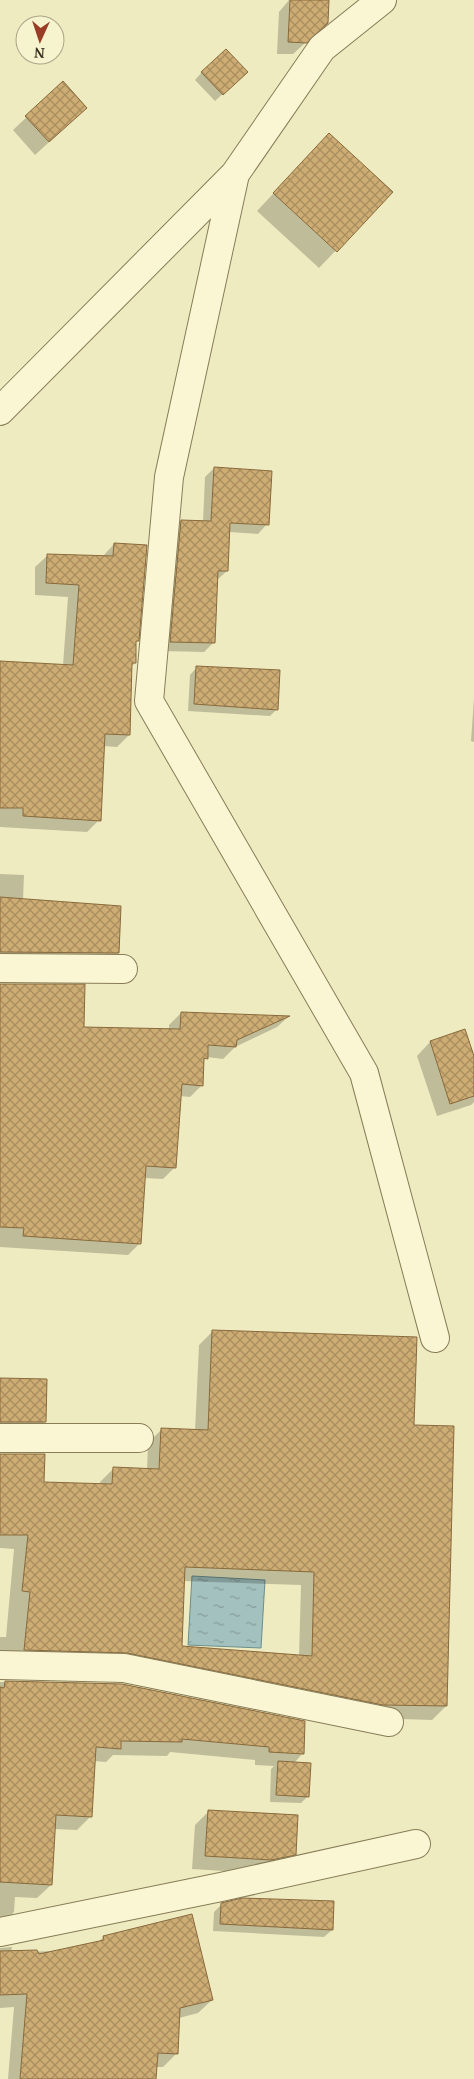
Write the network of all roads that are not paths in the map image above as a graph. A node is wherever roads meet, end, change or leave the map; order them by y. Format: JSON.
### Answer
{"nodes":[{"id":1,"x":382,"y":0,"type":"edge"},
{"id":2,"x":235,"y":174,"type":"junction"},
{"id":3,"x":0,"y":411,"type":"edge"},
{"id":4,"x":0,"y":968,"type":"edge"},
{"id":5,"x":123,"y":969,"type":"dead end"},
{"id":6,"x":435,"y":1338,"type":"dead end"},
{"id":7,"x":0,"y":1438,"type":"edge"},
{"id":8,"x":140,"y":1438,"type":"dead end"},
{"id":9,"x":0,"y":1666,"type":"edge"},
{"id":10,"x":389,"y":1722,"type":"dead end"},
{"id":11,"x":416,"y":1844,"type":"dead end"},
{"id":12,"x":0,"y":1932,"type":"edge"}],
"edges":[{"from":1,"to":2,"type":"street"},
{"from":2,"to":3,"type":"street"},
{"from":2,"to":6,"type":"street"},
{"from":4,"to":5,"type":"street"},
{"from":7,"to":8,"type":"street"},
{"from":9,"to":10,"type":"street"},
{"from":11,"to":12,"type":"street"}]}
